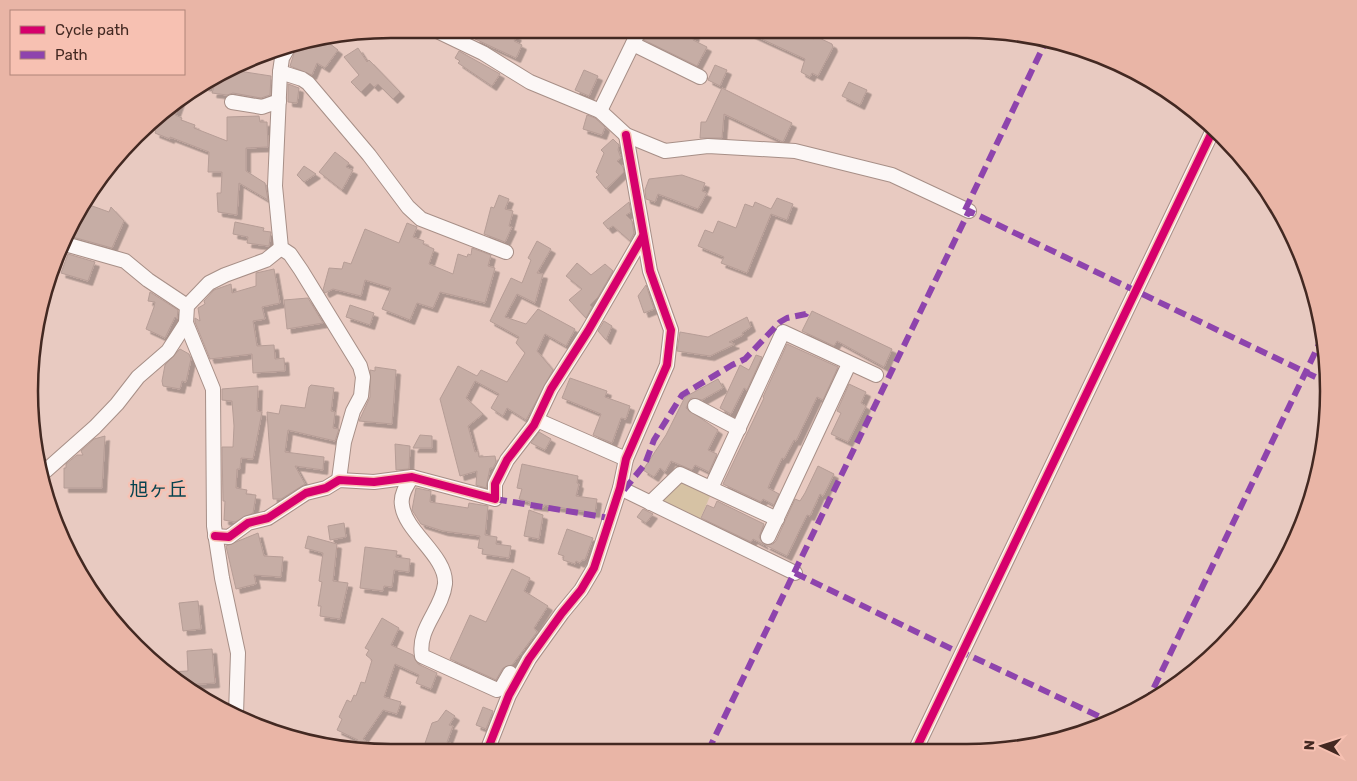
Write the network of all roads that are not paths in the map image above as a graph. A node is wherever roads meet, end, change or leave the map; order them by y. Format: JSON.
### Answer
{"nodes":[{"id":1,"x":452,"y":38,"type":"edge"},
{"id":2,"x":636,"y":38,"type":"edge"},
{"id":3,"x":633,"y":44,"type":"junction"},
{"id":4,"x":284,"y":54,"type":"edge"},
{"id":5,"x":280,"y":72,"type":"junction"},
{"id":6,"x":700,"y":77,"type":"dead end"},
{"id":7,"x":279,"y":100,"type":"junction"},
{"id":8,"x":232,"y":102,"type":"dead end"},
{"id":9,"x":600,"y":111,"type":"junction"},
{"id":10,"x":626,"y":135,"type":"junction"},
{"id":11,"x":1210,"y":136,"type":"edge"},
{"id":12,"x":969,"y":211,"type":"dead end"},
{"id":13,"x":643,"y":236,"type":"junction"},
{"id":14,"x":69,"y":245,"type":"edge"},
{"id":15,"x":282,"y":248,"type":"junction"},
{"id":16,"x":506,"y":252,"type":"dead end"},
{"id":17,"x":187,"y":306,"type":"junction"},
{"id":18,"x":186,"y":323,"type":"junction"},
{"id":19,"x":849,"y":364,"type":"junction"},
{"id":20,"x":876,"y":375,"type":"dead end"},
{"id":21,"x":695,"y":406,"type":"dead end"},
{"id":22,"x":537,"y":420,"type":"junction"},
{"id":23,"x":739,"y":429,"type":"junction"},
{"id":24,"x":626,"y":459,"type":"junction"},
{"id":25,"x":47,"y":470,"type":"edge"},
{"id":26,"x":412,"y":477,"type":"junction"},
{"id":27,"x":339,"y":480,"type":"junction"},
{"id":28,"x":620,"y":488,"type":"junction"},
{"id":29,"x":711,"y":488,"type":"junction"},
{"id":30,"x":650,"y":502,"type":"junction"},
{"id":31,"x":777,"y":519,"type":"junction"},
{"id":32,"x":215,"y":536,"type":"junction"},
{"id":33,"x":768,"y":538,"type":"dead end"},
{"id":34,"x":794,"y":573,"type":"dead end"},
{"id":35,"x":539,"y":642,"type":"junction"},
{"id":36,"x":236,"y":708,"type":"edge"},
{"id":37,"x":490,"y":744,"type":"edge"},
{"id":38,"x":919,"y":744,"type":"edge"}],
"edges":[{"from":1,"to":9,"type":"street"},
{"from":2,"to":3,"type":"street"},
{"from":3,"to":6,"type":"street"},
{"from":3,"to":9,"type":"street"},
{"from":4,"to":5,"type":"street"},
{"from":5,"to":7,"type":"street"},
{"from":5,"to":16,"type":"street"},
{"from":7,"to":8,"type":"street"},
{"from":7,"to":15,"type":"street"},
{"from":9,"to":10,"type":"street"},
{"from":10,"to":12,"type":"street"},
{"from":10,"to":13,"type":"street"},
{"from":11,"to":38,"type":"street"},
{"from":13,"to":22,"type":"street"},
{"from":13,"to":24,"type":"street"},
{"from":14,"to":17,"type":"street"},
{"from":15,"to":17,"type":"street"},
{"from":15,"to":27,"type":"street"},
{"from":17,"to":18,"type":"street"},
{"from":18,"to":25,"type":"street"},
{"from":18,"to":32,"type":"street"},
{"from":19,"to":20,"type":"street"},
{"from":19,"to":23,"type":"street"},
{"from":19,"to":31,"type":"street"},
{"from":21,"to":23,"type":"street"},
{"from":22,"to":24,"type":"street"},
{"from":22,"to":26,"type":"street"},
{"from":23,"to":29,"type":"street"},
{"from":24,"to":28,"type":"street"},
{"from":26,"to":27,"type":"street"},
{"from":26,"to":35,"type":"street"},
{"from":27,"to":32,"type":"street"},
{"from":28,"to":30,"type":"street"},
{"from":28,"to":35,"type":"street"},
{"from":29,"to":30,"type":"street"},
{"from":29,"to":31,"type":"street"},
{"from":30,"to":34,"type":"street"},
{"from":31,"to":33,"type":"street"},
{"from":32,"to":36,"type":"street"},
{"from":35,"to":37,"type":"street"}]}
